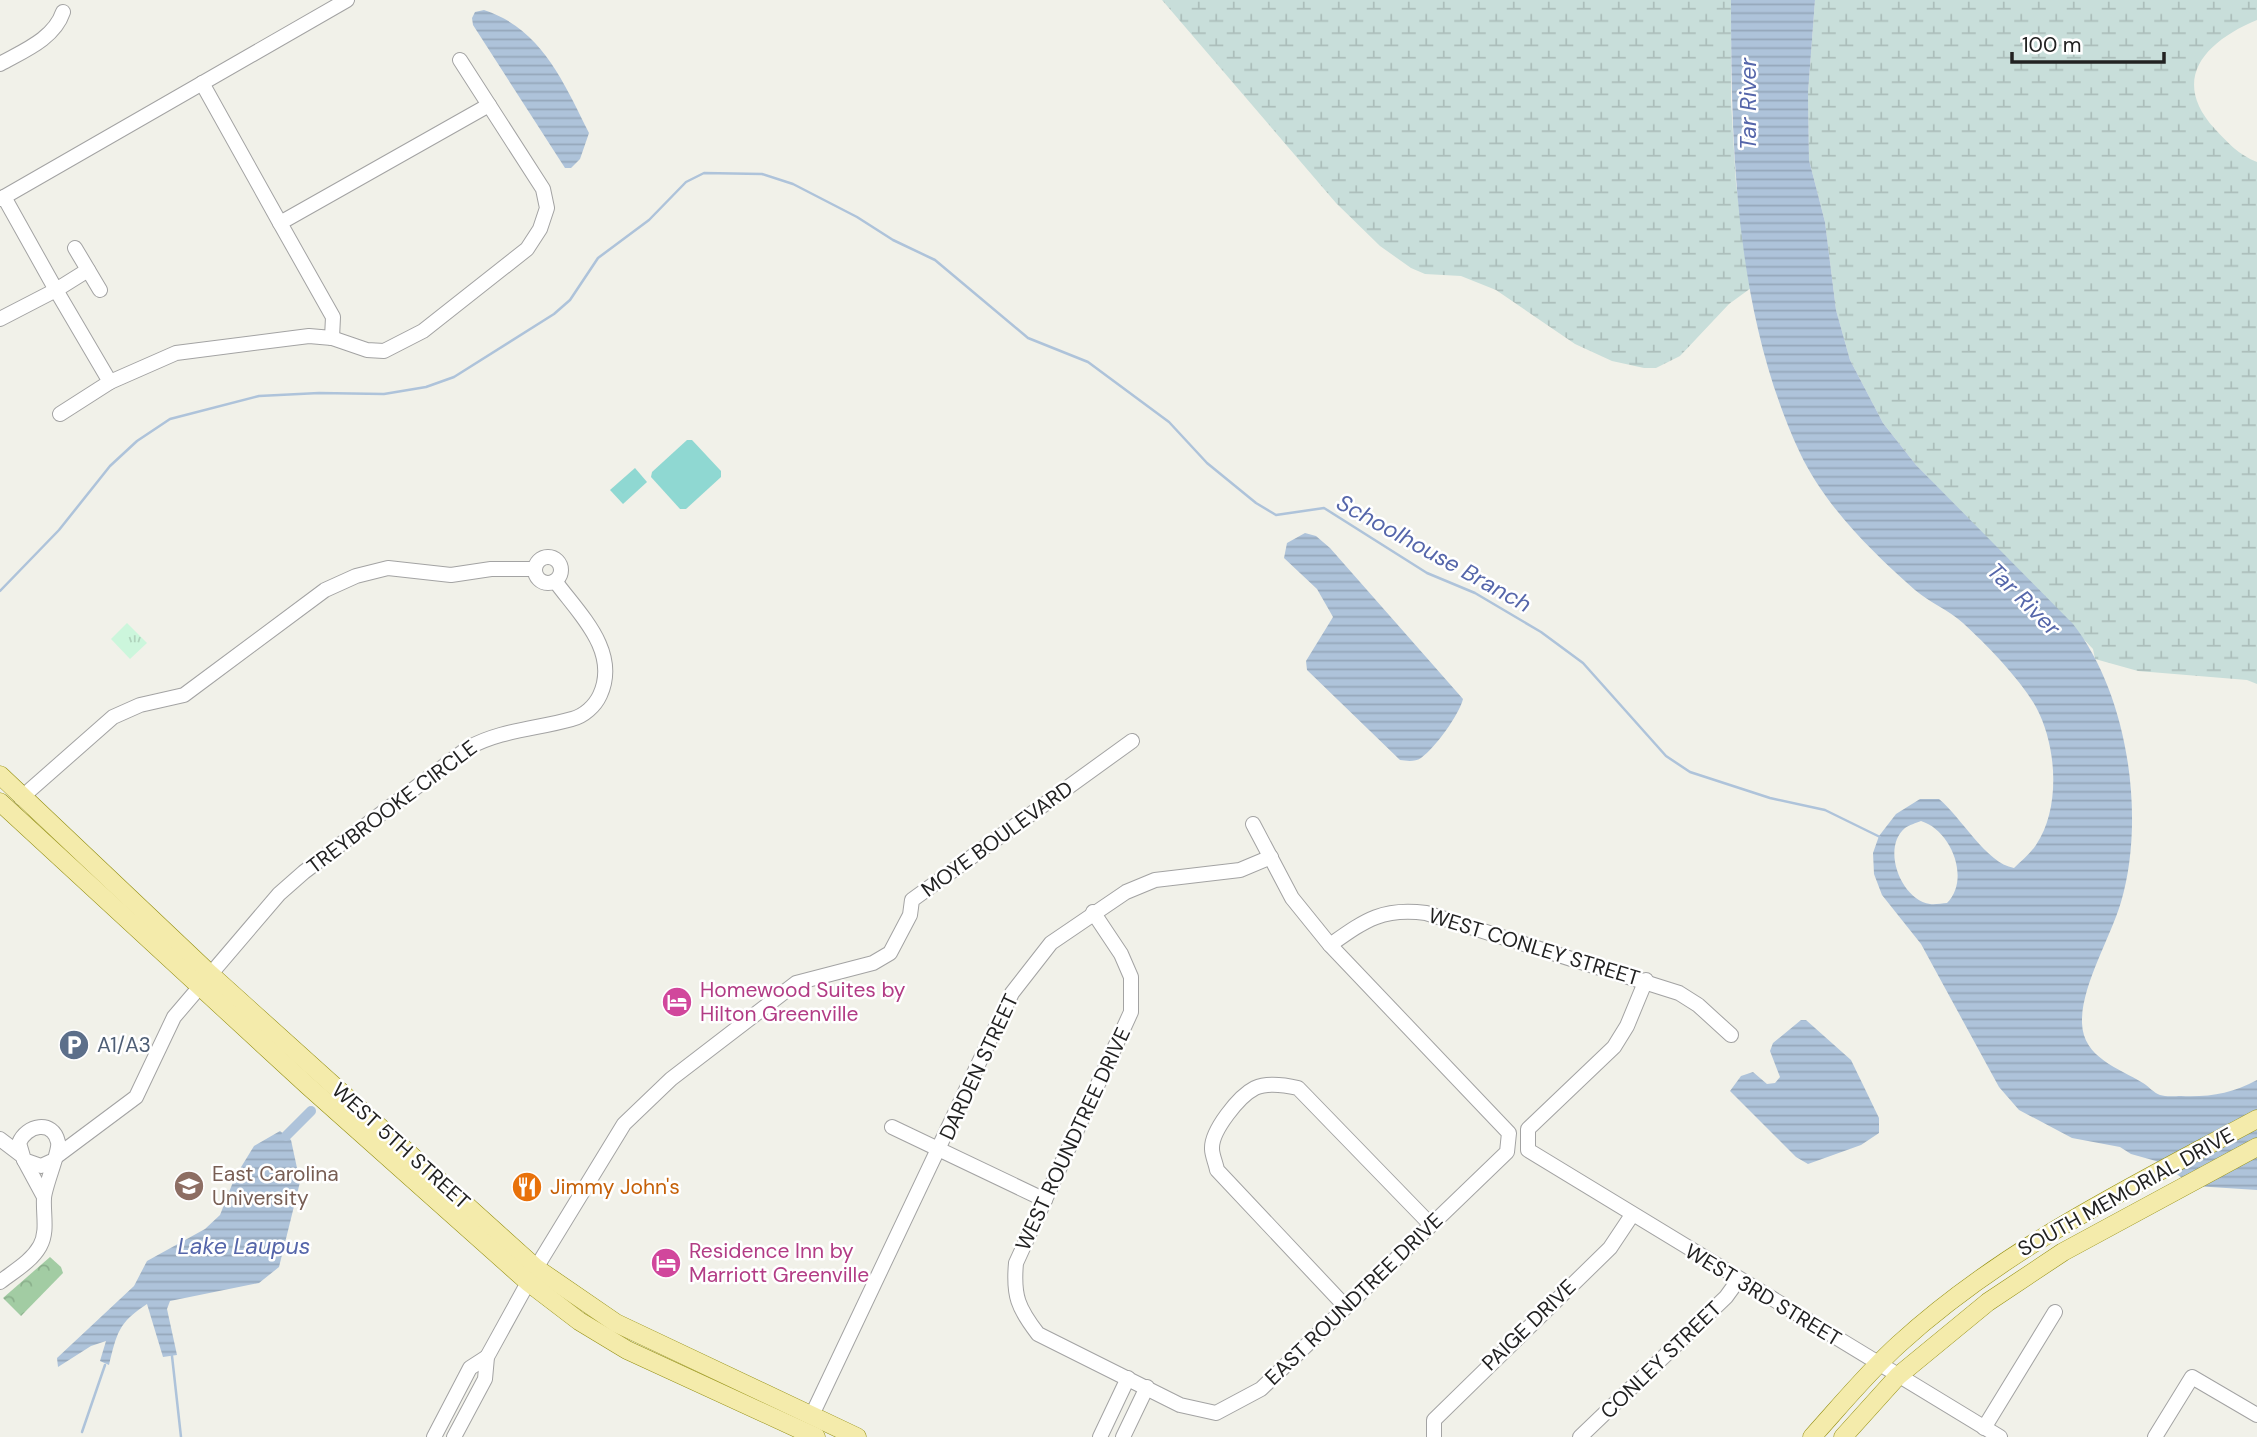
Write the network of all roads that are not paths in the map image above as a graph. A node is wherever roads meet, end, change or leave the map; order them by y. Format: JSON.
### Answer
{"nodes":[{"id":1,"x":347,"y":0,"type":"edge"},
{"id":2,"x":63,"y":12,"type":"dead end"},
{"id":3,"x":460,"y":60,"type":"dead end"},
{"id":4,"x":0,"y":64,"type":"edge"},
{"id":5,"x":202,"y":83,"type":"junction"},
{"id":6,"x":489,"y":105,"type":"junction"},
{"id":7,"x":2,"y":198,"type":"edge"},
{"id":8,"x":280,"y":223,"type":"junction"},
{"id":9,"x":75,"y":248,"type":"dead end"},
{"id":10,"x":88,"y":270,"type":"junction"},
{"id":11,"x":56,"y":289,"type":"junction"},
{"id":12,"x":100,"y":290,"type":"dead end"},
{"id":13,"x":0,"y":319,"type":"edge"},
{"id":14,"x":332,"y":338,"type":"junction"},
{"id":15,"x":110,"y":382,"type":"junction"},
{"id":16,"x":60,"y":414,"type":"dead end"},
{"id":17,"x":534,"y":569,"type":"junction"},
{"id":18,"x":555,"y":581,"type":"junction"},
{"id":19,"x":1132,"y":741,"type":"dead end"},
{"id":20,"x":0,"y":775,"type":"edge"},
{"id":21,"x":21,"y":798,"type":"junction"},
{"id":22,"x":2,"y":809,"type":"edge"},
{"id":23,"x":1253,"y":824,"type":"dead end"},
{"id":24,"x":1271,"y":857,"type":"junction"},
{"id":25,"x":1093,"y":912,"type":"junction"},
{"id":26,"x":1330,"y":945,"type":"junction"},
{"id":27,"x":204,"y":980,"type":"junction"},
{"id":28,"x":1646,"y":980,"type":"junction"},
{"id":29,"x":1731,"y":1035,"type":"dead end"},
{"id":30,"x":2257,"y":1119,"type":"edge"},
{"id":31,"x":892,"y":1127,"type":"dead end"},
{"id":32,"x":0,"y":1131,"type":"edge"},
{"id":33,"x":52,"y":1131,"type":"junction"},
{"id":34,"x":25,"y":1132,"type":"junction"},
{"id":35,"x":84,"y":1133,"type":"junction"},
{"id":36,"x":0,"y":1139,"type":"edge"},
{"id":37,"x":2257,"y":1147,"type":"edge"},
{"id":38,"x":939,"y":1150,"type":"junction"},
{"id":39,"x":23,"y":1157,"type":"junction"},
{"id":40,"x":55,"y":1158,"type":"junction"},
{"id":41,"x":44,"y":1197,"type":"junction"},
{"id":42,"x":1045,"y":1200,"type":"junction"},
{"id":43,"x":1632,"y":1215,"type":"junction"},
{"id":44,"x":1430,"y":1225,"type":"junction"},
{"id":45,"x":532,"y":1275,"type":"junction"},
{"id":46,"x":1739,"y":1279,"type":"junction"},
{"id":47,"x":0,"y":1282,"type":"edge"},
{"id":48,"x":1345,"y":1306,"type":"junction"},
{"id":49,"x":2055,"y":1312,"type":"dead end"},
{"id":50,"x":487,"y":1357,"type":"junction"},
{"id":51,"x":1878,"y":1364,"type":"junction"},
{"id":52,"x":1898,"y":1376,"type":"junction"},
{"id":53,"x":1128,"y":1378,"type":"junction"},
{"id":54,"x":1147,"y":1387,"type":"junction"},
{"id":55,"x":812,"y":1415,"type":"junction"},
{"id":56,"x":2257,"y":1415,"type":"edge"},
{"id":57,"x":1984,"y":1428,"type":"junction"},
{"id":58,"x":434,"y":1437,"type":"edge"},
{"id":59,"x":454,"y":1437,"type":"edge"},
{"id":60,"x":816,"y":1437,"type":"edge"},
{"id":61,"x":857,"y":1437,"type":"edge"},
{"id":62,"x":1100,"y":1437,"type":"edge"},
{"id":63,"x":1123,"y":1437,"type":"edge"},
{"id":64,"x":1434,"y":1437,"type":"edge"},
{"id":65,"x":1580,"y":1437,"type":"edge"},
{"id":66,"x":1812,"y":1437,"type":"edge"},
{"id":67,"x":1843,"y":1437,"type":"edge"},
{"id":68,"x":2000,"y":1437,"type":"edge"},
{"id":69,"x":2155,"y":1437,"type":"edge"}],
"edges":[{"from":1,"to":5,"type":"street"},
{"from":2,"to":4,"type":"street"},
{"from":3,"to":6,"type":"street"},
{"from":5,"to":7,"type":"street"},
{"from":5,"to":8,"type":"street"},
{"from":6,"to":8,"type":"street"},
{"from":6,"to":14,"type":"street"},
{"from":7,"to":11,"type":"street"},
{"from":8,"to":14,"type":"street"},
{"from":9,"to":10,"type":"street"},
{"from":10,"to":11,"type":"street"},
{"from":10,"to":12,"type":"street"},
{"from":11,"to":13,"type":"street"},
{"from":11,"to":15,"type":"street"},
{"from":14,"to":15,"type":"street"},
{"from":15,"to":16,"type":"street"},
{"from":17,"to":18,"type":"street","name":"TREYBROOKE CIRCLE"},
{"from":17,"to":18,"type":"street","name":"TREYBROOKE CIRCLE"},
{"from":17,"to":21,"type":"street","name":"TREYBROOKE CIRCLE"},
{"from":18,"to":27,"type":"street","name":"TREYBROOKE CIRCLE"},
{"from":19,"to":45,"type":"street","name":"MOYE BOULEVARD"},
{"from":20,"to":21,"type":"main road","name":"WEST 5TH STREET"},
{"from":21,"to":27,"type":"main road","name":"WEST 5TH STREET"},
{"from":22,"to":27,"type":"main road","name":"WEST 5TH STREET"},
{"from":23,"to":24,"type":"street"},
{"from":24,"to":25,"type":"street","name":"DARDEN STREET"},
{"from":24,"to":26,"type":"street"},
{"from":25,"to":38,"type":"street","name":"DARDEN STREET"},
{"from":25,"to":42,"type":"street","name":"WEST ROUNDTREE DRIVE"},
{"from":26,"to":28,"type":"street","name":"WEST CONLEY STREET"},
{"from":26,"to":44,"type":"street","name":"EAST ROUNDTREE DRIVE"},
{"from":27,"to":35,"type":"street","name":"TREYBROOKE CIRCLE"},
{"from":27,"to":45,"type":"main road","name":"WEST 5TH STREET"},
{"from":28,"to":29,"type":"street","name":"WEST CONLEY STREET"},
{"from":28,"to":43,"type":"street","name":"WEST 3RD STREET"},
{"from":30,"to":51,"type":"main road","name":"SOUTH MEMORIAL DRIVE"},
{"from":31,"to":38,"type":"street"},
{"from":32,"to":34,"type":"street"},
{"from":33,"to":34,"type":"street"},
{"from":33,"to":35,"type":"street"},
{"from":33,"to":40,"type":"street"},
{"from":34,"to":39,"type":"street"},
{"from":35,"to":40,"type":"street","name":"TREYBROOKE CIRCLE"},
{"from":36,"to":39,"type":"street"},
{"from":37,"to":52,"type":"main road","name":"SOUTH MEMORIAL DRIVE"},
{"from":38,"to":42,"type":"street"},
{"from":38,"to":55,"type":"street","name":"DARDEN STREET"},
{"from":39,"to":40,"type":"street"},
{"from":39,"to":41,"type":"street"},
{"from":40,"to":41,"type":"street"},
{"from":41,"to":47,"type":"street"},
{"from":42,"to":53,"type":"street","name":"WEST ROUNDTREE DRIVE"},
{"from":43,"to":46,"type":"street","name":"WEST 3RD STREET"},
{"from":43,"to":64,"type":"street","name":"PAIGE DRIVE"},
{"from":44,"to":48,"type":"street","name":"EAST ROUNDTREE DRIVE"},
{"from":44,"to":48,"type":"street"},
{"from":45,"to":50,"type":"street","name":"MOYE BOULEVARD"},
{"from":45,"to":55,"type":"main road","name":"WEST 5TH STREET"},
{"from":45,"to":60,"type":"main road","name":"WEST 5TH STREET"},
{"from":46,"to":51,"type":"street","name":"WEST 3RD STREET"},
{"from":46,"to":65,"type":"street","name":"CONLEY STREET"},
{"from":48,"to":54,"type":"street","name":"EAST ROUNDTREE DRIVE"},
{"from":49,"to":57,"type":"street"},
{"from":50,"to":58,"type":"street","name":"MOYE BOULEVARD"},
{"from":50,"to":59,"type":"street","name":"MOYE BOULEVARD"},
{"from":51,"to":52,"type":"street","name":"WEST 3RD STREET"},
{"from":51,"to":66,"type":"main road","name":"SOUTH MEMORIAL DRIVE"},
{"from":52,"to":57,"type":"street","name":"WEST 3RD STREET"},
{"from":52,"to":67,"type":"main road","name":"SOUTH MEMORIAL DRIVE"},
{"from":53,"to":54,"type":"street","name":"WEST ROUNDTREE DRIVE"},
{"from":53,"to":62,"type":"street"},
{"from":54,"to":63,"type":"street"},
{"from":55,"to":61,"type":"main road","name":"WEST 5TH STREET"},
{"from":56,"to":69,"type":"street"},
{"from":57,"to":68,"type":"street","name":"WEST 3RD STREET"}]}
